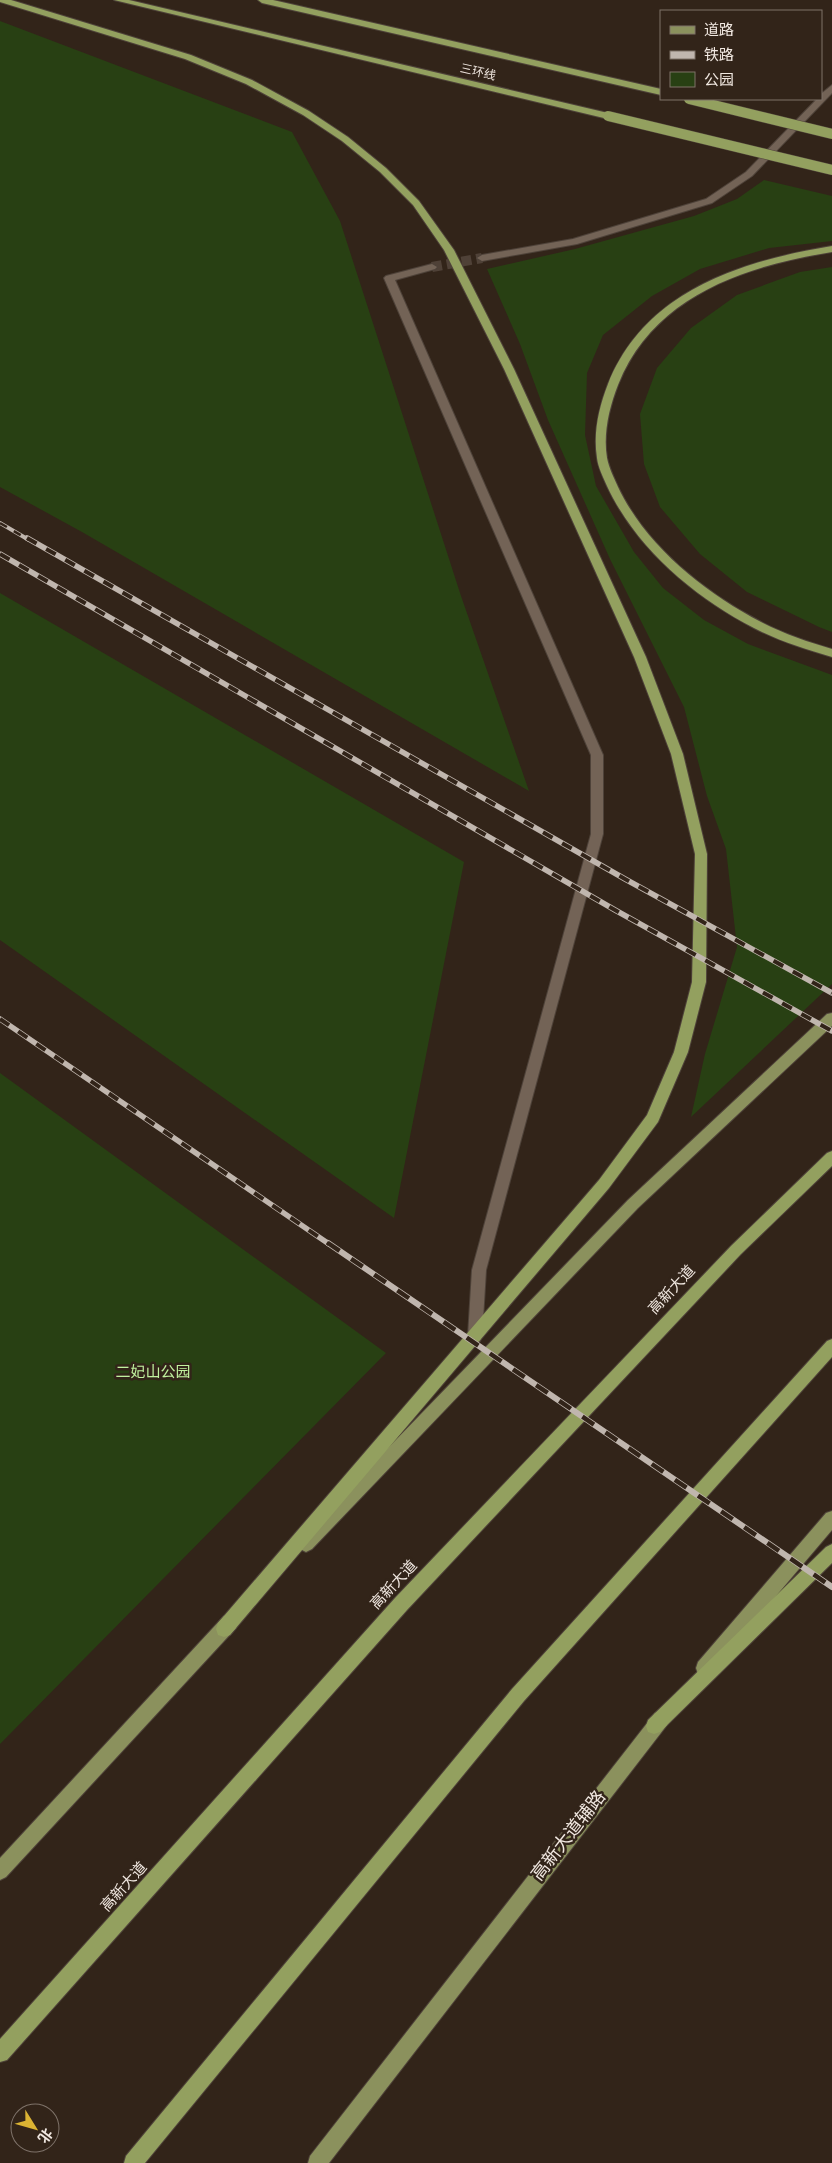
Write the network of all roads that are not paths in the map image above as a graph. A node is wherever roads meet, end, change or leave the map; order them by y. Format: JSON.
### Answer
{"nodes":[{"id":1,"x":2,"y":0,"type":"edge"},
{"id":2,"x":118,"y":0,"type":"edge"},
{"id":3,"x":262,"y":0,"type":"edge"},
{"id":4,"x":832,"y":88,"type":"edge"},
{"id":5,"x":660,"y":92,"type":"edge"},
{"id":6,"x":822,"y":98,"type":"edge"},
{"id":7,"x":693,"y":100,"type":"edge"},
{"id":8,"x":820,"y":100,"type":"edge"},
{"id":9,"x":832,"y":134,"type":"edge"},
{"id":10,"x":832,"y":170,"type":"edge"},
{"id":11,"x":832,"y":249,"type":"edge"},
{"id":12,"x":482,"y":258,"type":"tunnel mouth"},
{"id":13,"x":432,"y":267,"type":"tunnel mouth"},
{"id":14,"x":832,"y":653,"type":"edge"},
{"id":15,"x":832,"y":1018,"type":"edge"},
{"id":16,"x":832,"y":1157,"type":"edge"},
{"id":17,"x":474,"y":1336,"type":"junction"},
{"id":18,"x":832,"y":1346,"type":"edge"},
{"id":19,"x":832,"y":1518,"type":"edge"},
{"id":20,"x":832,"y":1552,"type":"edge"},
{"id":21,"x":224,"y":1629,"type":"junction"},
{"id":22,"x":654,"y":1726,"type":"junction"},
{"id":23,"x":0,"y":1872,"type":"edge"},
{"id":24,"x":0,"y":2053,"type":"edge"},
{"id":25,"x":133,"y":2163,"type":"edge"},
{"id":26,"x":317,"y":2163,"type":"edge"}],
"edges":[{"from":1,"to":17,"type":"highway"},
{"from":2,"to":10,"type":"highway","name":"三环线","bridge":true},
{"from":3,"to":5,"type":"highway","name":"三环线"},
{"from":4,"to":6,"type":"street"},
{"from":7,"to":9,"type":"highway","bridge":true},
{"from":8,"to":12,"type":"street"},
{"from":11,"to":14,"type":"highway"},
{"from":13,"to":17,"type":"street"},
{"from":15,"to":21,"type":"main road"},
{"from":16,"to":24,"type":"highway","name":"高新大道"},
{"from":17,"to":21,"type":"highway"},
{"from":18,"to":25,"type":"highway"},
{"from":19,"to":22,"type":"main road","name":"高新大道辅路"},
{"from":20,"to":22,"type":"highway"},
{"from":21,"to":23,"type":"main road"},
{"from":22,"to":26,"type":"main road","name":"高新大道辅路"}]}
